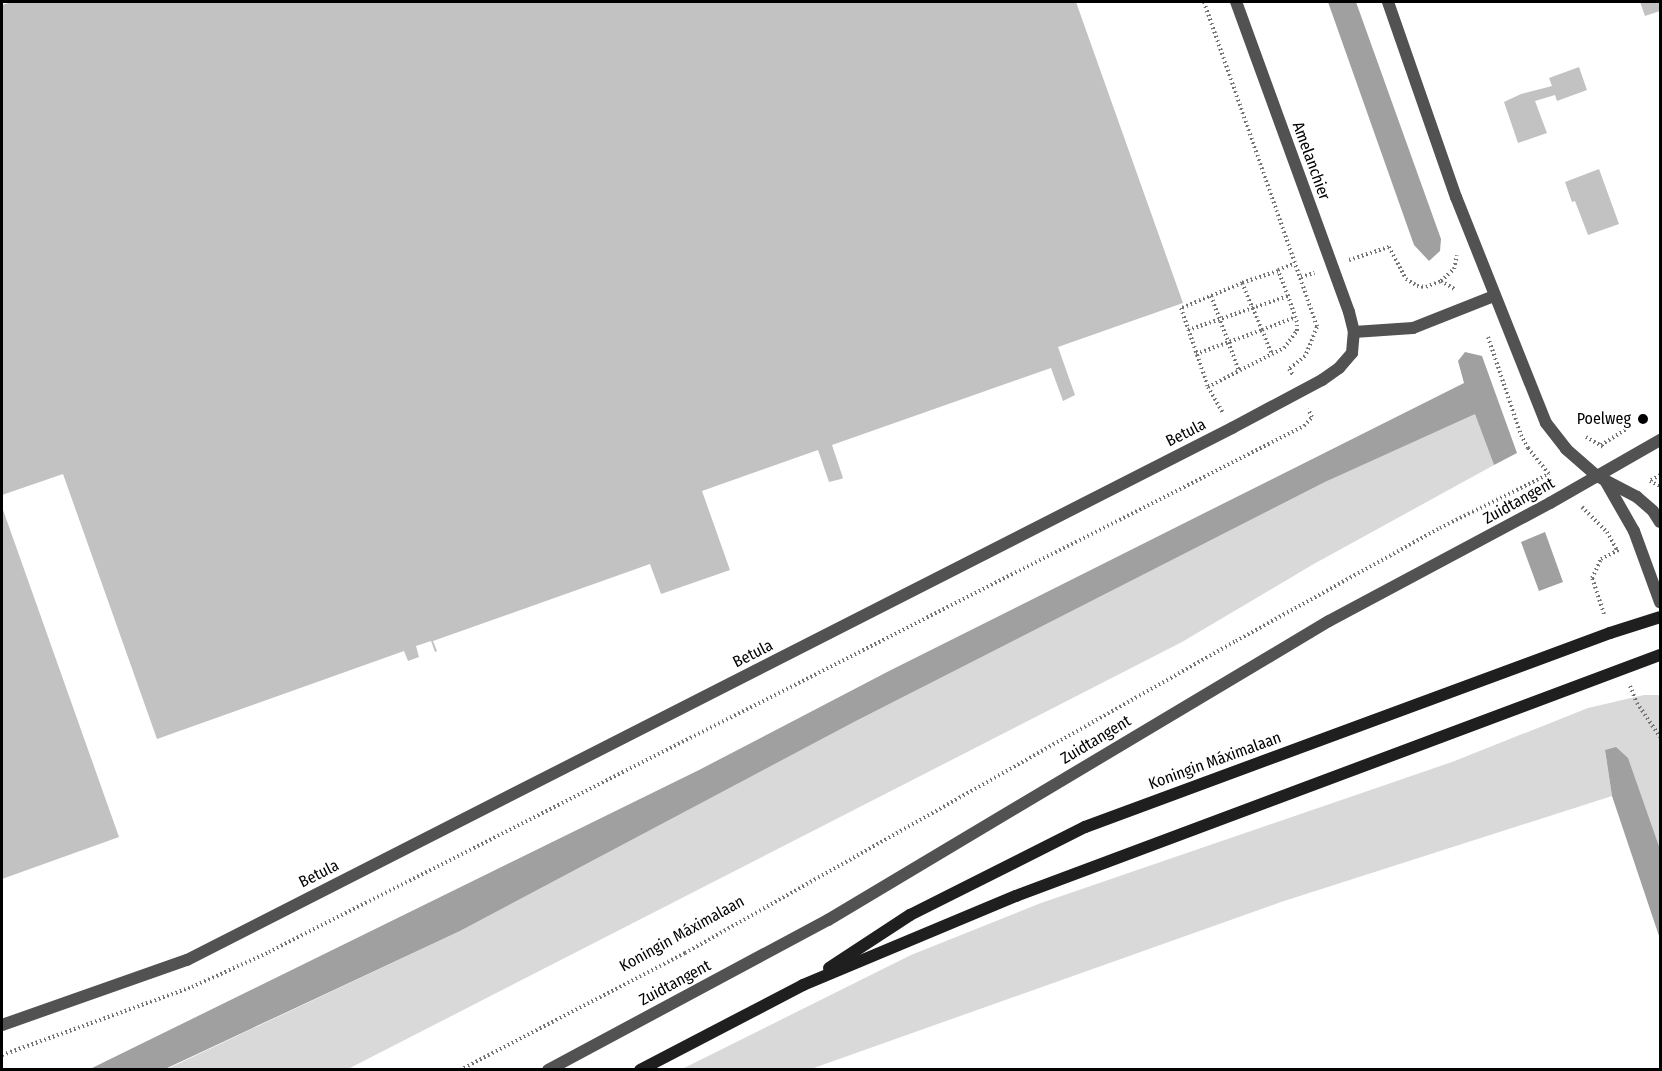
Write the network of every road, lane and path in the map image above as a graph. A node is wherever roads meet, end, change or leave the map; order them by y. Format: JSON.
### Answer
{"nodes":[{"id":1,"x":1204,"y":2,"type":"edge"},
{"id":2,"x":1236,"y":2,"type":"edge"},
{"id":3,"x":1388,"y":2,"type":"edge"},
{"id":4,"x":1458,"y":251,"type":"dead end"},
{"id":5,"x":1295,"y":263,"type":"junction"},
{"id":6,"x":1331,"y":267,"type":"junction"},
{"id":7,"x":1278,"y":270,"type":"junction"},
{"id":8,"x":1441,"y":281,"type":"junction"},
{"id":9,"x":1242,"y":283,"type":"junction"},
{"id":10,"x":1211,"y":296,"type":"junction"},
{"id":11,"x":1287,"y":296,"type":"junction"},
{"id":12,"x":1494,"y":296,"type":"junction"},
{"id":13,"x":1476,"y":303,"type":"junction"},
{"id":14,"x":1254,"y":308,"type":"junction"},
{"id":15,"x":1296,"y":317,"type":"junction"},
{"id":16,"x":1221,"y":319,"type":"junction"},
{"id":17,"x":1188,"y":330,"type":"junction"},
{"id":18,"x":1262,"y":330,"type":"junction"},
{"id":19,"x":1354,"y":332,"type":"junction"},
{"id":20,"x":1229,"y":342,"type":"junction"},
{"id":21,"x":1196,"y":354,"type":"junction"},
{"id":22,"x":1272,"y":355,"type":"junction"},
{"id":23,"x":1239,"y":371,"type":"junction"},
{"id":24,"x":1501,"y":378,"type":"dead end"},
{"id":25,"x":1208,"y":387,"type":"junction"},
{"id":26,"x":1632,"y":426,"type":"dead end"},
{"id":27,"x":1232,"y":428,"type":"junction"},
{"id":28,"x":1578,"y":431,"type":"dead end"},
{"id":29,"x":1660,"y":440,"type":"edge"},
{"id":30,"x":1601,"y":446,"type":"junction"},
{"id":31,"x":1625,"y":462,"type":"junction"},
{"id":32,"x":1549,"y":474,"type":"junction"},
{"id":33,"x":1660,"y":475,"type":"edge"},
{"id":34,"x":1601,"y":479,"type":"junction"},
{"id":35,"x":1650,"y":481,"type":"junction"},
{"id":36,"x":1660,"y":486,"type":"edge"},
{"id":37,"x":1567,"y":493,"type":"junction"},
{"id":38,"x":1660,"y":522,"type":"edge"},
{"id":39,"x":1617,"y":550,"type":"dead end"},
{"id":40,"x":1660,"y":603,"type":"edge"},
{"id":41,"x":1660,"y":617,"type":"edge"},
{"id":42,"x":1660,"y":655,"type":"edge"},
{"id":43,"x":803,"y":985,"type":"junction"},
{"id":44,"x":2,"y":1025,"type":"edge"},
{"id":45,"x":460,"y":1070,"type":"edge"},
{"id":46,"x":548,"y":1070,"type":"edge"},
{"id":47,"x":640,"y":1070,"type":"edge"}],
"edges":[{"from":1,"to":5,"type":"path"},
{"from":2,"to":6,"type":"street","name":"Amelanchier"},
{"from":3,"to":12,"type":"street"},
{"from":4,"to":8,"type":"path"},
{"from":5,"to":6,"type":"path"},
{"from":5,"to":7,"type":"path"},
{"from":6,"to":8,"type":"path"},
{"from":6,"to":19,"type":"street","name":"Amelanchier"},
{"from":7,"to":9,"type":"path"},
{"from":7,"to":11,"type":"path"},
{"from":8,"to":13,"type":"path"},
{"from":9,"to":10,"type":"path"},
{"from":9,"to":14,"type":"path"},
{"from":10,"to":16,"type":"path"},
{"from":10,"to":17,"type":"path"},
{"from":11,"to":14,"type":"path"},
{"from":11,"to":15,"type":"path"},
{"from":12,"to":13,"type":"street"},
{"from":12,"to":34,"type":"street"},
{"from":13,"to":19,"type":"street"},
{"from":14,"to":16,"type":"path"},
{"from":14,"to":18,"type":"path"},
{"from":15,"to":18,"type":"path"},
{"from":15,"to":22,"type":"path"},
{"from":16,"to":17,"type":"path"},
{"from":16,"to":20,"type":"path"},
{"from":17,"to":21,"type":"path"},
{"from":18,"to":20,"type":"path"},
{"from":18,"to":22,"type":"path"},
{"from":19,"to":27,"type":"street","name":"Betula"},
{"from":20,"to":21,"type":"path"},
{"from":20,"to":23,"type":"path"},
{"from":21,"to":25,"type":"path"},
{"from":22,"to":23,"type":"path"},
{"from":23,"to":25,"type":"path"},
{"from":24,"to":32,"type":"path"},
{"from":25,"to":27,"type":"path"},
{"from":26,"to":30,"type":"path"},
{"from":27,"to":44,"type":"street","name":"Betula"},
{"from":28,"to":30,"type":"path"},
{"from":29,"to":31,"type":"street","name":"Zuidtangent"},
{"from":30,"to":31,"type":"path"},
{"from":31,"to":34,"type":"street","name":"Zuidtangent"},
{"from":31,"to":35,"type":"path"},
{"from":32,"to":37,"type":"path"},
{"from":32,"to":45,"type":"path","name":"Koningin Máximalaan"},
{"from":33,"to":35,"type":"path"},
{"from":34,"to":37,"type":"street","name":"Zuidtangent"},
{"from":34,"to":38,"type":"street"},
{"from":34,"to":40,"type":"street"},
{"from":35,"to":36,"type":"path"},
{"from":37,"to":39,"type":"path"},
{"from":37,"to":46,"type":"street","name":"Zuidtangent"},
{"from":41,"to":43,"type":"main road","name":"Koningin Máximalaan"},
{"from":42,"to":43,"type":"main road","name":"Koningin Máximalaan"},
{"from":43,"to":47,"type":"main road","name":"Koningin Máximalaan"}]}
